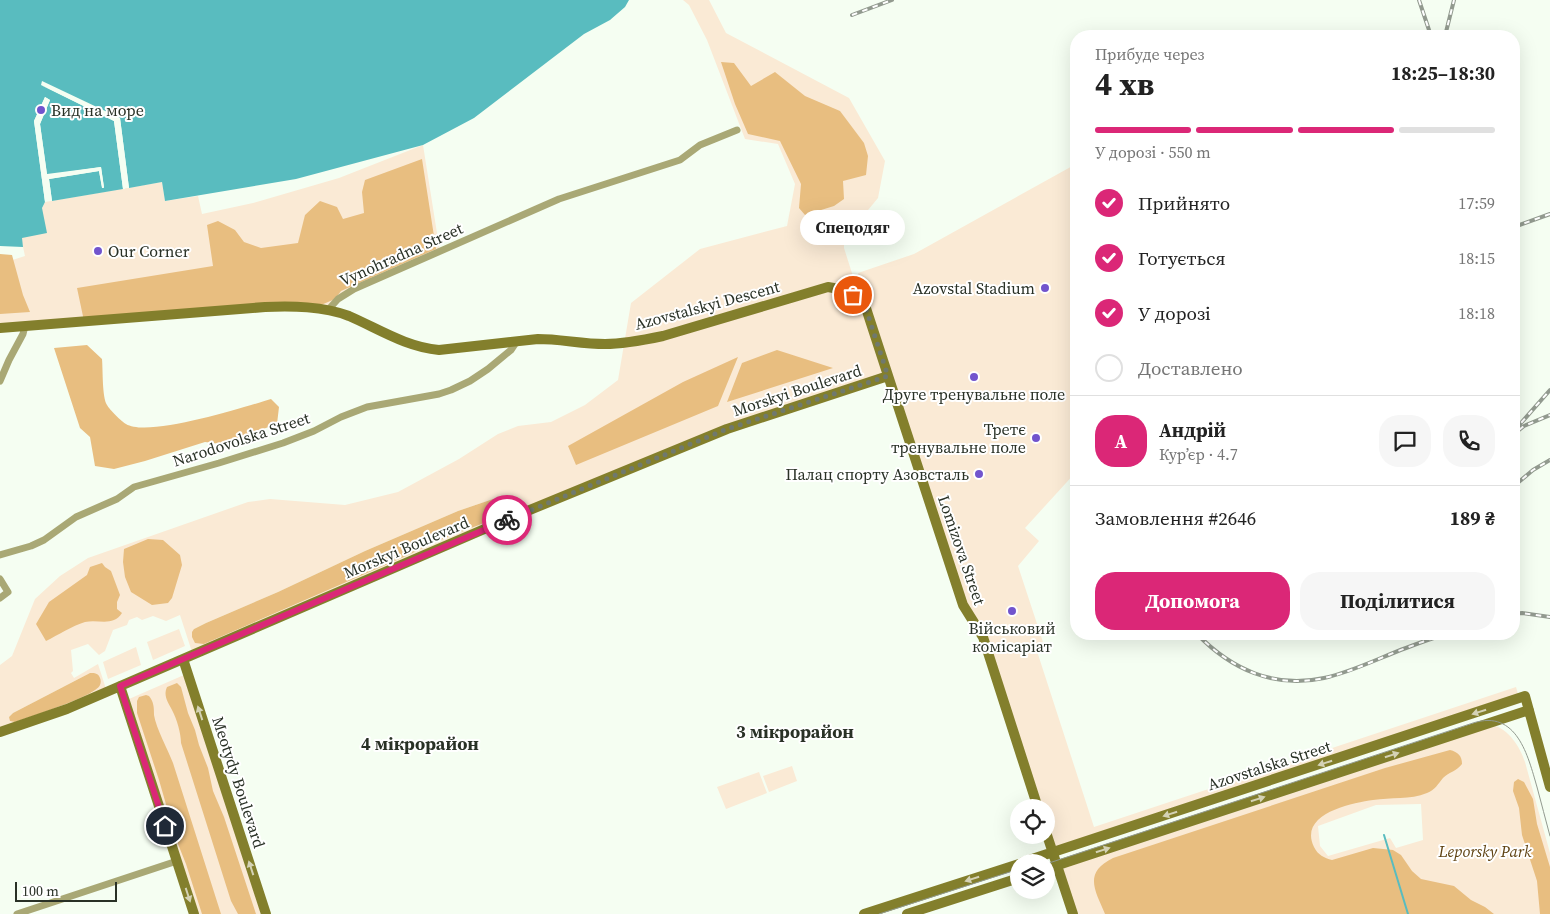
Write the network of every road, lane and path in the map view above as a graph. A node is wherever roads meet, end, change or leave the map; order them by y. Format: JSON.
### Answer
{"nodes":[{"id":1,"x":738,"y":130,"type":"dead end"},
{"id":2,"x":863,"y":300,"type":"joint"},
{"id":3,"x":328,"y":310,"type":"junction"},
{"id":4,"x":25,"y":326,"type":"junction"},
{"id":5,"x":0,"y":328,"type":"edge"},
{"id":6,"x":517,"y":341,"type":"junction"},
{"id":7,"x":0,"y":360,"type":"edge"},
{"id":8,"x":9,"y":360,"type":"junction"},
{"id":9,"x":888,"y":376,"type":"junction"},
{"id":10,"x":0,"y":381,"type":"edge"},
{"id":11,"x":0,"y":555,"type":"edge"},
{"id":12,"x":0,"y":579,"type":"edge"},
{"id":13,"x":0,"y":598,"type":"edge"},
{"id":14,"x":183,"y":659,"type":"junction"},
{"id":15,"x":120,"y":686,"type":"junction"},
{"id":16,"x":1529,"y":710,"type":"junction"},
{"id":17,"x":0,"y":732,"type":"edge"},
{"id":18,"x":1550,"y":787,"type":"edge"},
{"id":19,"x":1035,"y":799,"type":"edge"},
{"id":20,"x":1050,"y":844,"type":"edge"},
{"id":21,"x":1053,"y":853,"type":"junction"},
{"id":22,"x":1050,"y":854,"type":"edge"},
{"id":23,"x":177,"y":861,"type":"junction"},
{"id":24,"x":1057,"y":865,"type":"junction"},
{"id":25,"x":1010,"y":867,"type":"edge"},
{"id":26,"x":1010,"y":881,"type":"edge"},
{"id":27,"x":17,"y":914,"type":"edge"},
{"id":28,"x":194,"y":914,"type":"edge"},
{"id":29,"x":266,"y":914,"type":"edge"},
{"id":30,"x":864,"y":914,"type":"edge"},
{"id":31,"x":907,"y":914,"type":"edge"},
{"id":32,"x":1073,"y":914,"type":"edge"}],
"edges":[{"from":1,"to":3,"type":"street","name":"Vynohradna Street"},
{"from":2,"to":6,"type":"street","name":"Azovstalskyi Descent"},
{"from":2,"to":9,"type":"street","name":"Lomizova Street"},
{"from":3,"to":4,"type":"street"},
{"from":3,"to":6,"type":"street","name":"Azovstalskyi Descent"},
{"from":4,"to":5,"type":"street"},
{"from":4,"to":8,"type":"street"},
{"from":6,"to":11,"type":"street","name":"Narodovolska Street"},
{"from":7,"to":8,"type":"street"},
{"from":8,"to":10,"type":"street"},
{"from":9,"to":14,"type":"street","name":"Morskyi Boulevard"},
{"from":9,"to":19,"type":"street","name":"Lomizova Street"},
{"from":12,"to":13,"type":"street"},
{"from":14,"to":15,"type":"street","name":"Morskyi Boulevard"},
{"from":29,"to":14,"type":"street","name":"Meotydy Boulevard","one_way":true},
{"from":15,"to":17,"type":"street","name":"Morskyi Boulevard"},
{"from":15,"to":23,"type":"street"},
{"from":16,"to":18,"type":"street"},
{"from":16,"to":21,"type":"street","name":"Azovstalska Street","one_way":true},
{"from":24,"to":16,"type":"street","name":"Azovstalska Street","one_way":true},
{"from":20,"to":21,"type":"street"},
{"from":21,"to":22,"type":"street","name":"Azovstalska Street"},
{"from":21,"to":24,"type":"street"},
{"from":23,"to":27,"type":"street"},
{"from":23,"to":28,"type":"street","one_way":true},
{"from":24,"to":32,"type":"street"},
{"from":25,"to":30,"type":"street","one_way":true},
{"from":26,"to":31,"type":"street"}]}
